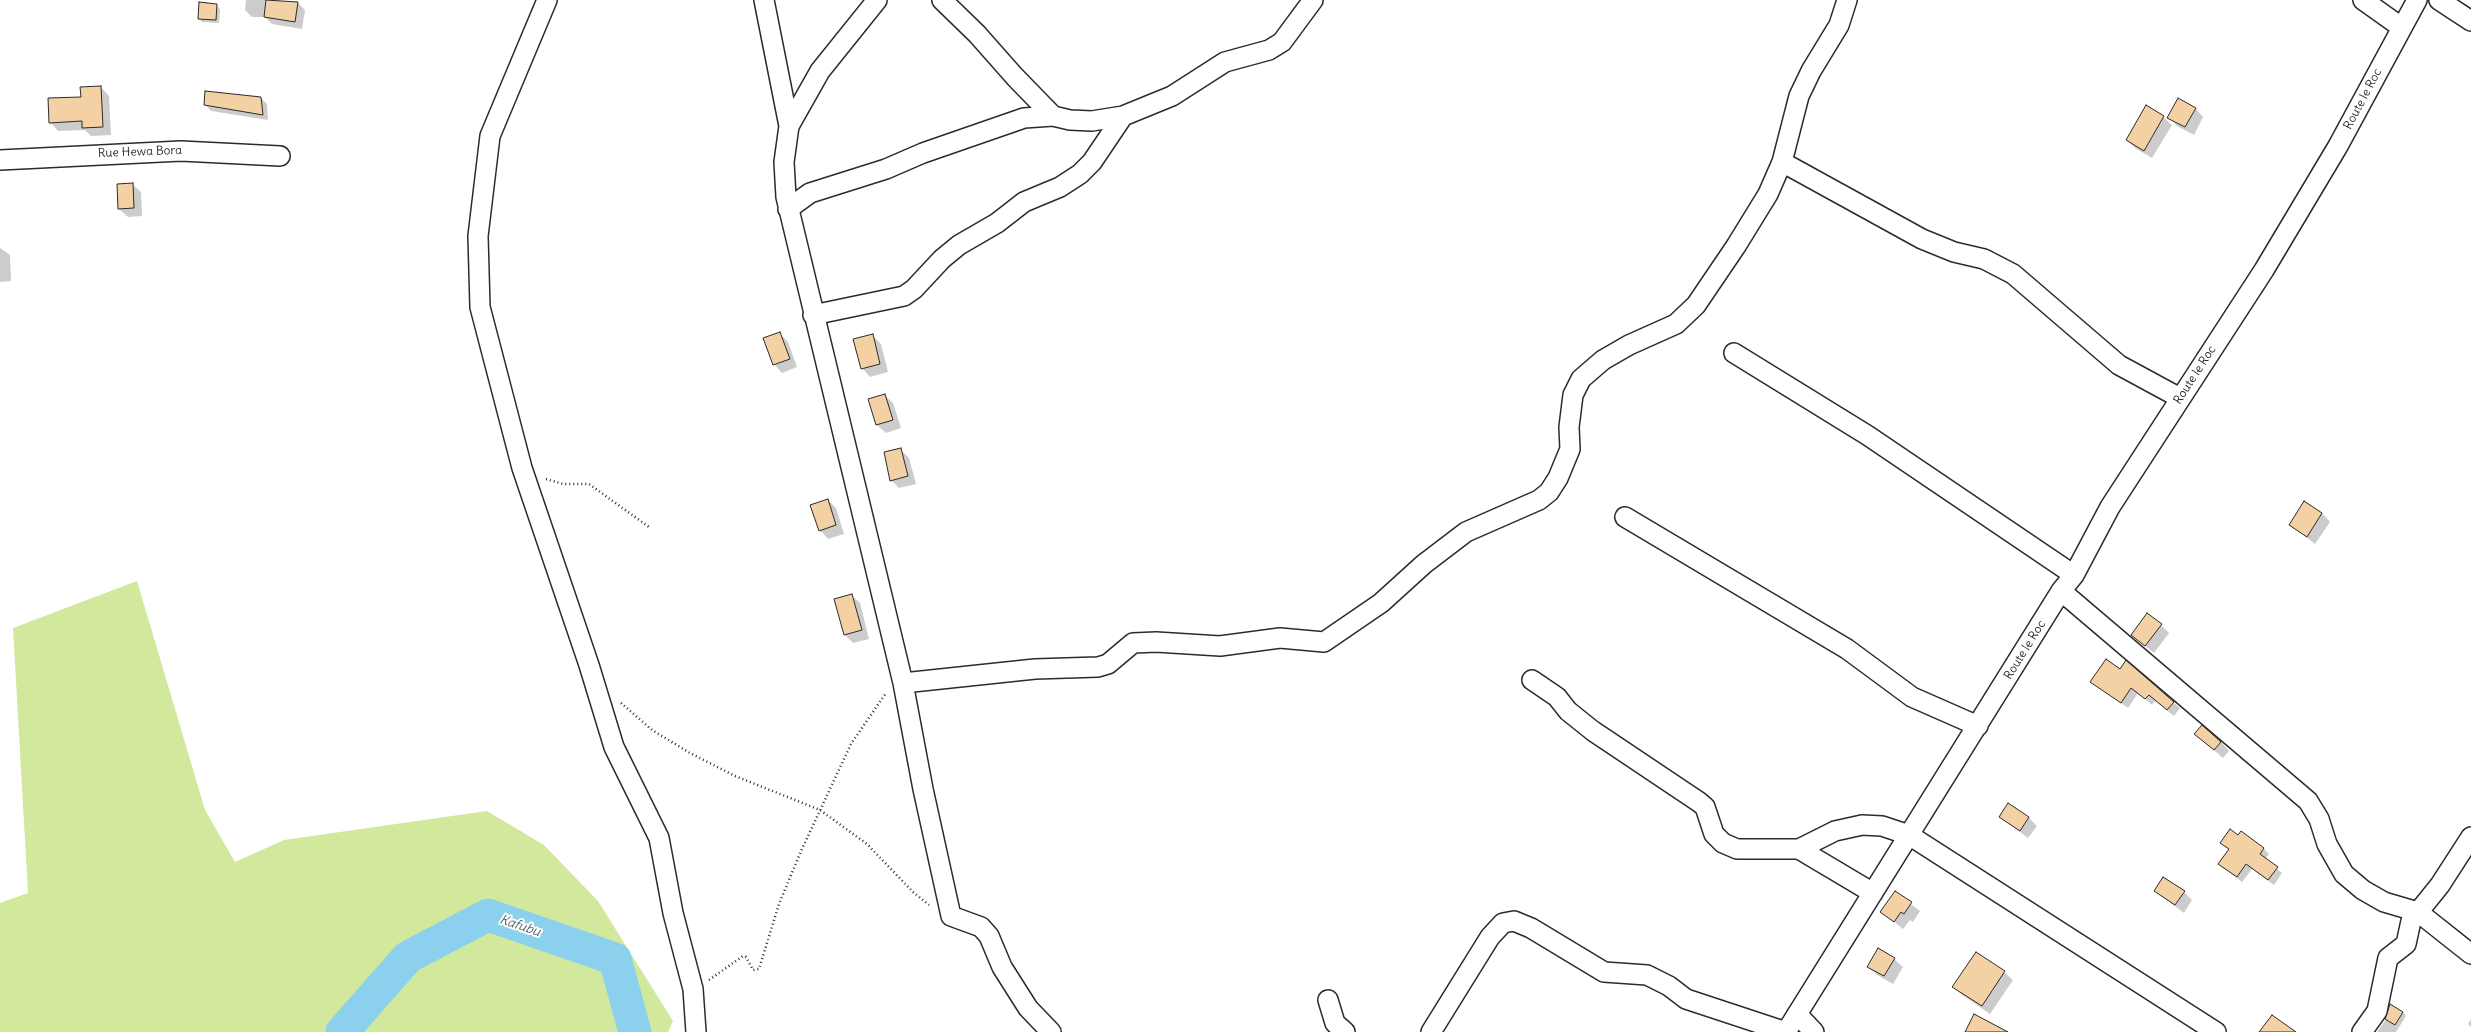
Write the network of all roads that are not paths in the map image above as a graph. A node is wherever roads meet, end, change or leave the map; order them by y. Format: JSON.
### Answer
{"nodes":[{"id":1,"x":547,"y":0,"type":"edge"},
{"id":2,"x":764,"y":0,"type":"edge"},
{"id":3,"x":877,"y":0,"type":"edge"},
{"id":4,"x":942,"y":0,"type":"edge"},
{"id":5,"x":1313,"y":0,"type":"edge"},
{"id":6,"x":1847,"y":0,"type":"edge"},
{"id":7,"x":2363,"y":0,"type":"edge"},
{"id":8,"x":2417,"y":0,"type":"edge"},
{"id":9,"x":2439,"y":0,"type":"edge"},
{"id":10,"x":2471,"y":21,"type":"edge"},
{"id":11,"x":2401,"y":27,"type":"junction"},
{"id":12,"x":1053,"y":116,"type":"junction"},
{"id":13,"x":1123,"y":116,"type":"junction"},
{"id":14,"x":789,"y":126,"type":"junction"},
{"id":15,"x":280,"y":156,"type":"dead end"},
{"id":16,"x":0,"y":160,"type":"edge"},
{"id":17,"x":1782,"y":162,"type":"junction"},
{"id":18,"x":788,"y":209,"type":"junction"},
{"id":19,"x":813,"y":315,"type":"junction"},
{"id":20,"x":1734,"y":352,"type":"dead end"},
{"id":21,"x":2180,"y":398,"type":"junction"},
{"id":22,"x":1625,"y":517,"type":"dead end"},
{"id":23,"x":2074,"y":575,"type":"junction"},
{"id":24,"x":2061,"y":591,"type":"junction"},
{"id":25,"x":1532,"y":680,"type":"dead end"},
{"id":26,"x":895,"y":687,"type":"junction"},
{"id":27,"x":1978,"y":726,"type":"junction"},
{"id":28,"x":1909,"y":836,"type":"junction"},
{"id":29,"x":2471,"y":837,"type":"edge"},
{"id":30,"x":1799,"y":849,"type":"junction"},
{"id":31,"x":1873,"y":893,"type":"junction"},
{"id":32,"x":2418,"y":912,"type":"junction"},
{"id":33,"x":2471,"y":954,"type":"edge"},
{"id":34,"x":1328,"y":1000,"type":"dead end"},
{"id":35,"x":1798,"y":1014,"type":"junction"},
{"id":36,"x":1044,"y":1030,"type":"edge"},
{"id":37,"x":696,"y":1032,"type":"edge"},
{"id":38,"x":1345,"y":1032,"type":"edge"},
{"id":39,"x":1431,"y":1032,"type":"edge"},
{"id":40,"x":1814,"y":1032,"type":"edge"},
{"id":41,"x":2216,"y":1032,"type":"edge"},
{"id":42,"x":2362,"y":1032,"type":"edge"}],
"edges":[{"from":1,"to":37,"type":"street"},
{"from":2,"to":14,"type":"street"},
{"from":3,"to":14,"type":"street"},
{"from":4,"to":12,"type":"street"},
{"from":5,"to":13,"type":"street"},
{"from":6,"to":17,"type":"street"},
{"from":7,"to":11,"type":"street"},
{"from":8,"to":11,"type":"street","name":"Route le Roc"},
{"from":9,"to":10,"type":"street"},
{"from":11,"to":21,"type":"street","name":"Route le Roc"},
{"from":12,"to":13,"type":"street"},
{"from":12,"to":18,"type":"street"},
{"from":13,"to":19,"type":"street"},
{"from":14,"to":18,"type":"street"},
{"from":15,"to":16,"type":"street","name":"Rue Hewa Bora"},
{"from":17,"to":21,"type":"street"},
{"from":17,"to":26,"type":"street"},
{"from":18,"to":19,"type":"street"},
{"from":19,"to":26,"type":"street"},
{"from":20,"to":23,"type":"street"},
{"from":21,"to":23,"type":"street","name":"Route le Roc"},
{"from":22,"to":27,"type":"street"},
{"from":23,"to":24,"type":"street","name":"Route le Roc"},
{"from":24,"to":27,"type":"street","name":"Route le Roc"},
{"from":24,"to":32,"type":"street"},
{"from":25,"to":30,"type":"street"},
{"from":26,"to":36,"type":"street"},
{"from":27,"to":28,"type":"street","name":"Route le Roc"},
{"from":28,"to":30,"type":"street"},
{"from":28,"to":31,"type":"street","name":"Route le Roc"},
{"from":28,"to":41,"type":"street"},
{"from":29,"to":32,"type":"street"},
{"from":30,"to":31,"type":"street"},
{"from":31,"to":35,"type":"street","name":"Route le Roc"},
{"from":32,"to":33,"type":"street"},
{"from":32,"to":42,"type":"street"},
{"from":34,"to":38,"type":"street"},
{"from":35,"to":39,"type":"street","name":"Route le Roc"},
{"from":35,"to":40,"type":"street"}]}
